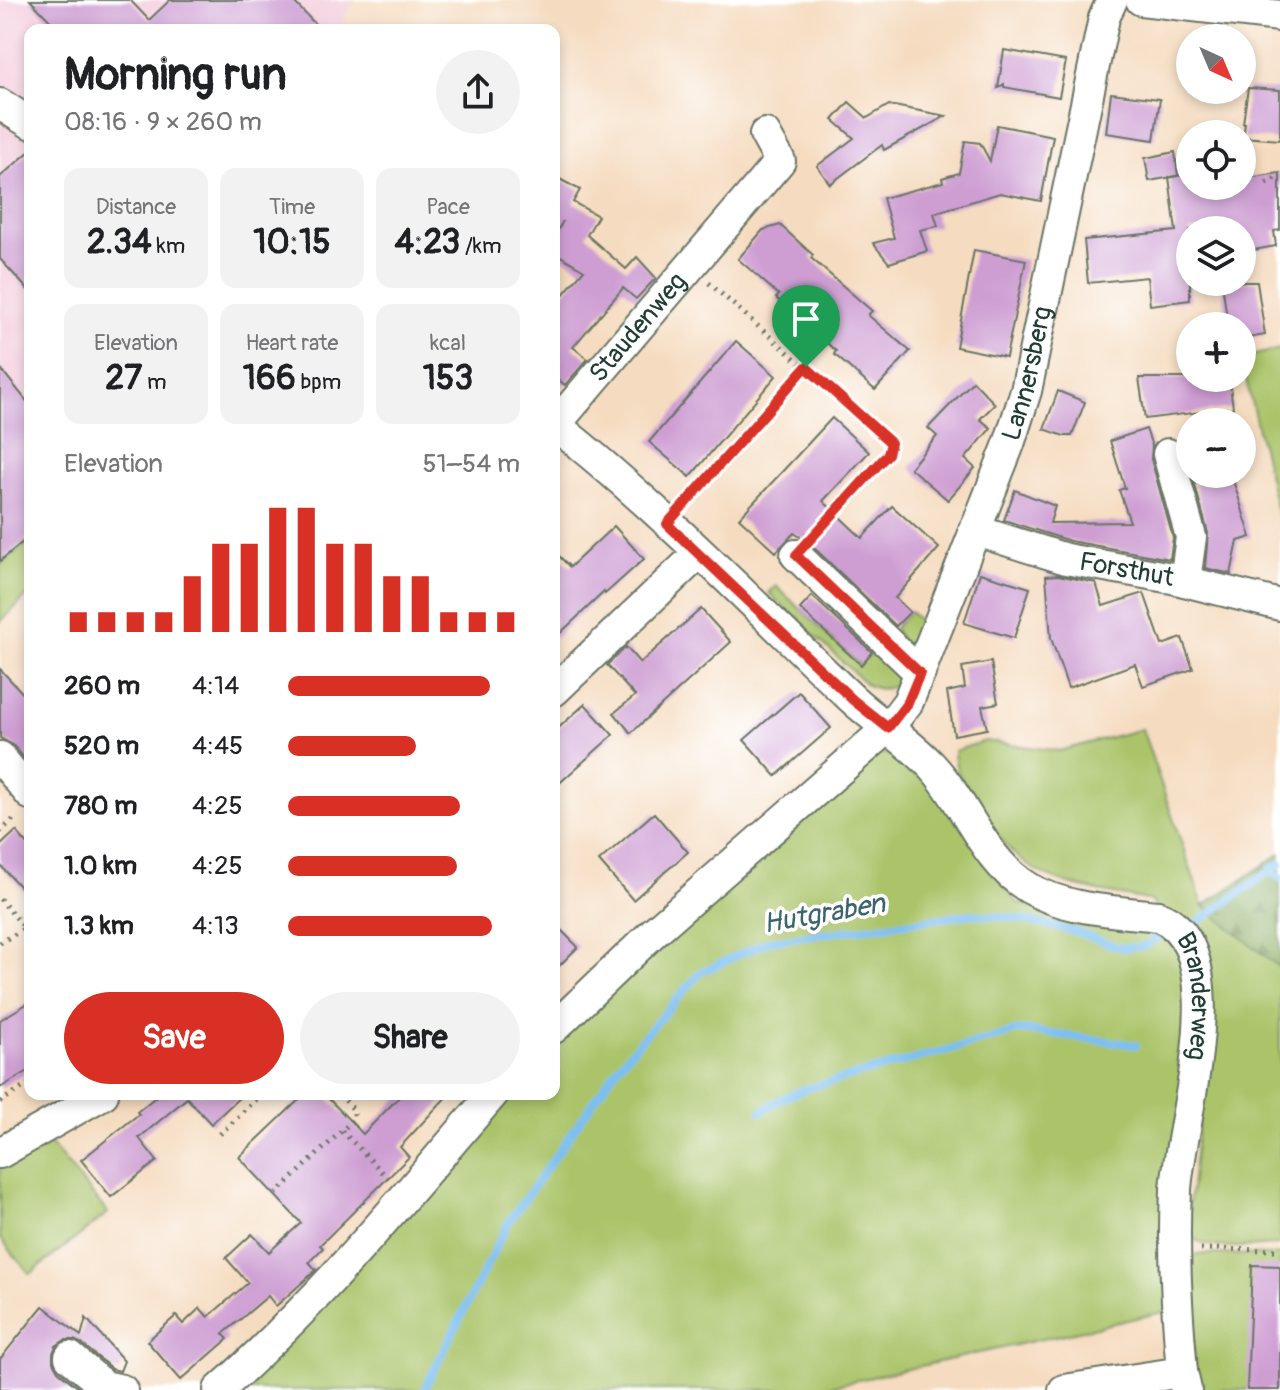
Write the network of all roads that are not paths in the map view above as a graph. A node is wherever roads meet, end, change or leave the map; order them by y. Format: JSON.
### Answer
{"nodes":[{"id":1,"x":1112,"y":0,"type":"edge"},
{"id":2,"x":1141,"y":0,"type":"edge"},
{"id":3,"x":1280,"y":16,"type":"edge"},
{"id":4,"x":0,"y":104,"type":"edge"},
{"id":5,"x":24,"y":119,"type":"edge"},
{"id":6,"x":765,"y":134,"type":"dead end"},
{"id":7,"x":560,"y":418,"type":"edge"},
{"id":8,"x":560,"y":430,"type":"edge"},
{"id":9,"x":1168,"y":454,"type":"dead end"},
{"id":10,"x":974,"y":530,"type":"junction"},
{"id":11,"x":699,"y":553,"type":"junction"},
{"id":12,"x":796,"y":555,"type":"road end"},
{"id":13,"x":1185,"y":581,"type":"junction"},
{"id":14,"x":1280,"y":605,"type":"edge"},
{"id":15,"x":920,"y":673,"type":"junction"},
{"id":16,"x":560,"y":685,"type":"edge"},
{"id":17,"x":888,"y":728,"type":"junction"},
{"id":18,"x":0,"y":757,"type":"edge"},
{"id":19,"x":24,"y":787,"type":"edge"},
{"id":20,"x":560,"y":1022,"type":"edge"},
{"id":21,"x":93,"y":1100,"type":"edge"},
{"id":22,"x":488,"y":1100,"type":"edge"},
{"id":23,"x":0,"y":1153,"type":"edge"},
{"id":24,"x":70,"y":1357,"type":"dead end"},
{"id":25,"x":1184,"y":1381,"type":"edge"},
{"id":26,"x":122,"y":1390,"type":"edge"},
{"id":27,"x":219,"y":1390,"type":"edge"},
{"id":28,"x":1064,"y":1390,"type":"edge"}],
"edges":[{"from":1,"to":10,"type":"street","name":"Lannersberg"},
{"from":2,"to":3,"type":"street"},
{"from":4,"to":5,"type":"street"},
{"from":6,"to":7,"type":"street","name":"Staudenweg"},
{"from":8,"to":11,"type":"street","name":"Branderweg"},
{"from":9,"to":13,"type":"street"},
{"from":10,"to":13,"type":"street","name":"Forsthut"},
{"from":10,"to":15,"type":"street","name":"Lannersberg"},
{"from":11,"to":16,"type":"street"},
{"from":11,"to":17,"type":"street","name":"Branderweg"},
{"from":12,"to":15,"type":"street"},
{"from":13,"to":14,"type":"street","name":"Forsthut"},
{"from":15,"to":17,"type":"street","name":"Lannersberg"},
{"from":17,"to":20,"type":"street"},
{"from":17,"to":25,"type":"street","name":"Branderweg"},
{"from":18,"to":19,"type":"street"},
{"from":21,"to":23,"type":"street"},
{"from":22,"to":27,"type":"street"},
{"from":24,"to":26,"type":"street"},
{"from":25,"to":28,"type":"street"}]}
